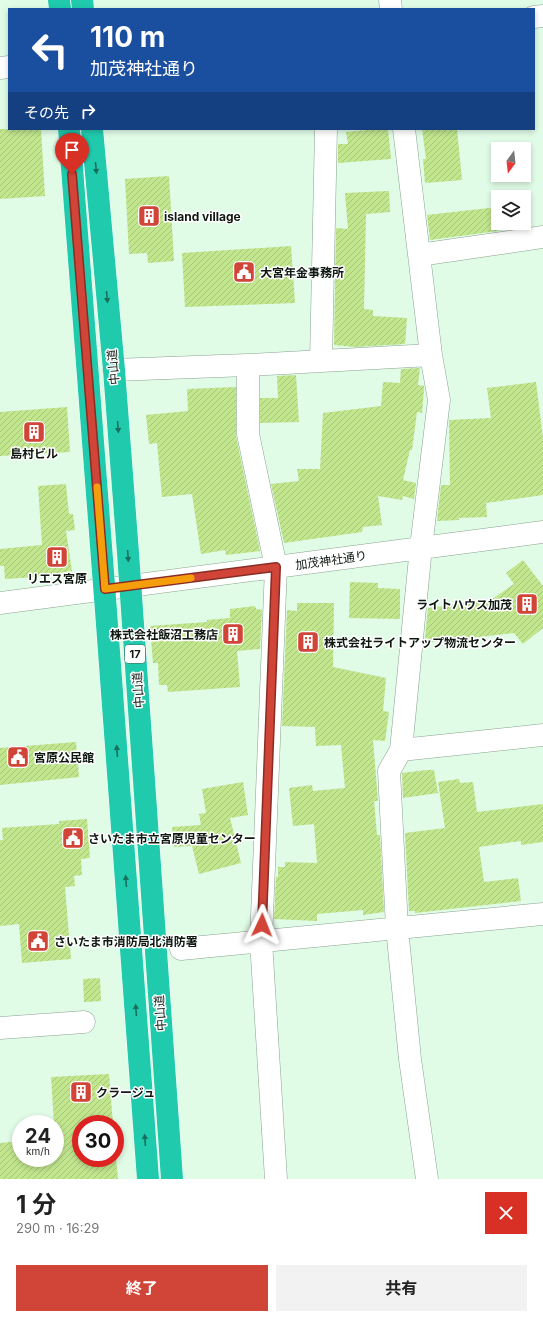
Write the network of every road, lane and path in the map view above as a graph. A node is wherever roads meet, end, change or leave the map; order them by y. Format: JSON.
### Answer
{"nodes":[{"id":1,"x":69,"y":130,"type":"edge"},
{"id":2,"x":92,"y":130,"type":"edge"},
{"id":3,"x":326,"y":130,"type":"edge"},
{"id":4,"x":404,"y":130,"type":"edge"},
{"id":5,"x":543,"y":238,"type":"edge"},
{"id":6,"x":419,"y":255,"type":"junction"},
{"id":7,"x":431,"y":355,"type":"junction"},
{"id":8,"x":321,"y":361,"type":"junction"},
{"id":9,"x":248,"y":365,"type":"junction"},
{"id":10,"x":114,"y":370,"type":"junction"},
{"id":11,"x":543,"y":532,"type":"edge"},
{"id":12,"x":421,"y":548,"type":"junction"},
{"id":13,"x":276,"y":567,"type":"junction"},
{"id":14,"x":130,"y":586,"type":"junction"},
{"id":15,"x":105,"y":589,"type":"junction"},
{"id":16,"x":0,"y":603,"type":"edge"},
{"id":17,"x":543,"y":735,"type":"edge"},
{"id":18,"x":401,"y":750,"type":"junction"},
{"id":19,"x":543,"y":914,"type":"edge"},
{"id":20,"x":398,"y":928,"type":"junction"},
{"id":21,"x":261,"y":941,"type":"junction"},
{"id":22,"x":181,"y":949,"type":"dead end"},
{"id":23,"x":84,"y":1022,"type":"dead end"},
{"id":24,"x":0,"y":1028,"type":"edge"},
{"id":25,"x":148,"y":1179,"type":"edge"},
{"id":26,"x":172,"y":1179,"type":"edge"},
{"id":27,"x":276,"y":1179,"type":"edge"},
{"id":28,"x":427,"y":1179,"type":"edge"}],
"edges":[{"from":1,"to":15,"type":"highway","name":"中山道","number":"17"},
{"from":2,"to":10,"type":"highway","name":"中山道","number":"17","one_way":true},
{"from":3,"to":8,"type":"street"},
{"from":4,"to":6,"type":"street"},
{"from":5,"to":6,"type":"street"},
{"from":6,"to":7,"type":"street"},
{"from":7,"to":8,"type":"street"},
{"from":7,"to":12,"type":"street"},
{"from":8,"to":9,"type":"street"},
{"from":9,"to":10,"type":"street"},
{"from":9,"to":13,"type":"street"},
{"from":10,"to":14,"type":"highway","name":"中山道","number":"17","one_way":true},
{"from":11,"to":12,"type":"street","name":"加茂神社通り"},
{"from":12,"to":13,"type":"street","name":"加茂神社通り"},
{"from":12,"to":18,"type":"street"},
{"from":13,"to":14,"type":"street","name":"加茂神社通り"},
{"from":13,"to":21,"type":"street"},
{"from":14,"to":15,"type":"street","name":"加茂神社通り"},
{"from":14,"to":26,"type":"highway","name":"中山道","number":"17"},
{"from":15,"to":16,"type":"street","name":"加茂神社通り"},
{"from":25,"to":15,"type":"highway","name":"中山道","number":"17","one_way":true},
{"from":17,"to":18,"type":"street"},
{"from":18,"to":20,"type":"street"},
{"from":19,"to":20,"type":"street"},
{"from":20,"to":21,"type":"street"},
{"from":20,"to":28,"type":"street"},
{"from":21,"to":22,"type":"street"},
{"from":21,"to":27,"type":"street"},
{"from":23,"to":24,"type":"street"}]}
